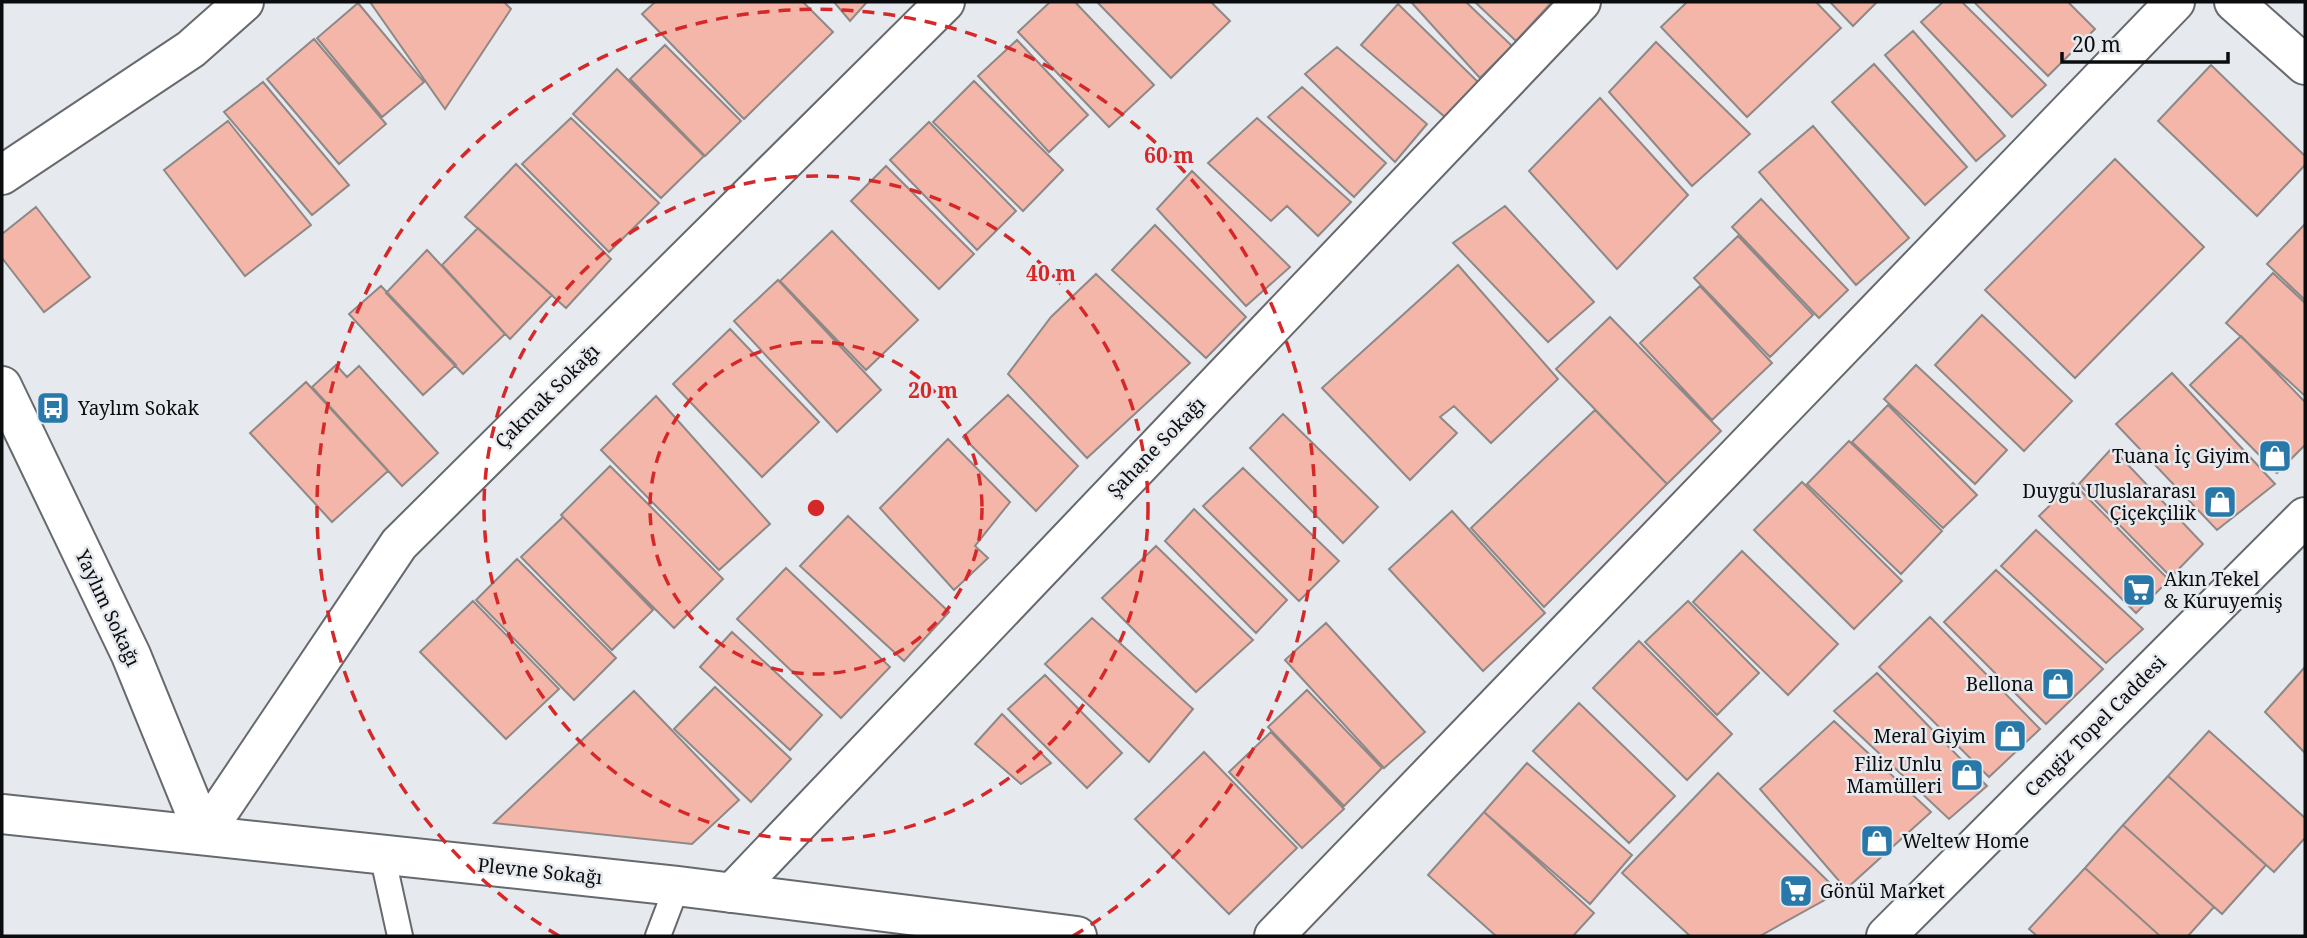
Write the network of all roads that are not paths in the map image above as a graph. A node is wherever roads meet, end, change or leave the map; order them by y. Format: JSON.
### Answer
{"nodes":[{"id":1,"x":244,"y":2,"type":"edge"},
{"id":2,"x":945,"y":2,"type":"edge"},
{"id":3,"x":1581,"y":2,"type":"edge"},
{"id":4,"x":2175,"y":2,"type":"edge"},
{"id":5,"x":2234,"y":2,"type":"edge"},
{"id":6,"x":2305,"y":65,"type":"edge"},
{"id":7,"x":2,"y":175,"type":"edge"},
{"id":8,"x":2,"y":386,"type":"edge"},
{"id":9,"x":2305,"y":517,"type":"edge"},
{"id":10,"x":2,"y":814,"type":"edge"},
{"id":11,"x":204,"y":834,"type":"junction"},
{"id":12,"x":382,"y":854,"type":"junction"},
{"id":13,"x":677,"y":886,"type":"junction"},
{"id":14,"x":732,"y":892,"type":"junction"},
{"id":15,"x":400,"y":936,"type":"edge"},
{"id":16,"x":658,"y":936,"type":"edge"},
{"id":17,"x":1077,"y":936,"type":"edge"},
{"id":18,"x":1274,"y":936,"type":"edge"},
{"id":19,"x":1886,"y":936,"type":"edge"}],
"edges":[{"from":1,"to":7,"type":"street"},
{"from":2,"to":11,"type":"street","name":"Çakmak Sokağı"},
{"from":3,"to":14,"type":"street","name":"Şahane Sokağı"},
{"from":4,"to":18,"type":"street"},
{"from":5,"to":6,"type":"street"},
{"from":8,"to":11,"type":"street","name":"Yaylım Sokağı"},
{"from":9,"to":19,"type":"street","name":"Cengiz Topel Caddesi"},
{"from":10,"to":11,"type":"street","name":"Plevne Sokağı"},
{"from":11,"to":12,"type":"street","name":"Plevne Sokağı"},
{"from":12,"to":13,"type":"street","name":"Plevne Sokağı"},
{"from":12,"to":15,"type":"lane"},
{"from":13,"to":14,"type":"street","name":"Plevne Sokağı"},
{"from":13,"to":16,"type":"lane"},
{"from":14,"to":17,"type":"street","name":"Plevne Sokağı"}]}
